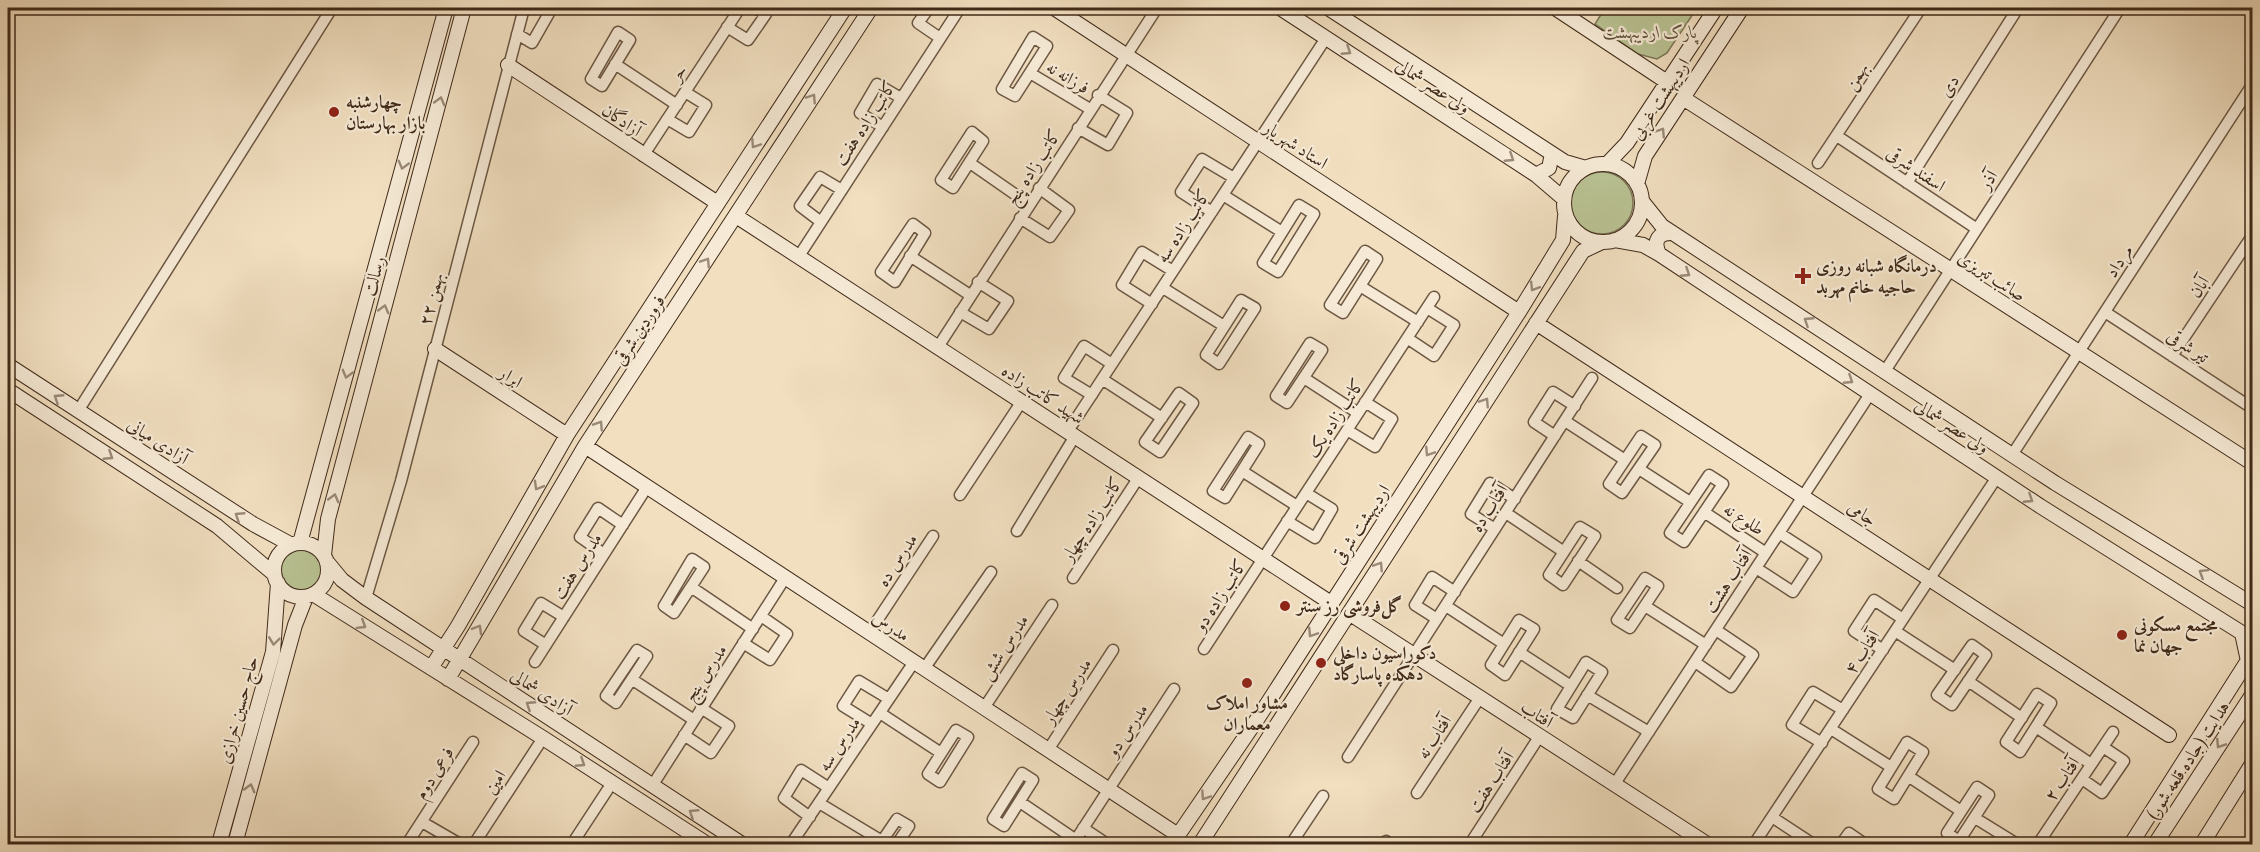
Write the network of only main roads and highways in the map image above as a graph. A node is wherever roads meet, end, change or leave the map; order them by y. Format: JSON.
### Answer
{"nodes":[{"id":1,"x":446,"y":8,"type":"edge"},
{"id":2,"x":464,"y":8,"type":"edge"},
{"id":3,"x":845,"y":8,"type":"edge"},
{"id":4,"x":871,"y":8,"type":"edge"},
{"id":5,"x":1054,"y":8,"type":"edge"},
{"id":6,"x":1280,"y":8,"type":"edge"},
{"id":7,"x":1555,"y":8,"type":"edge"},
{"id":8,"x":1716,"y":8,"type":"edge"},
{"id":9,"x":1742,"y":8,"type":"edge"},
{"id":10,"x":1337,"y":10,"type":"edge"},
{"id":11,"x":508,"y":65,"type":"road end"},
{"id":12,"x":1667,"y":82,"type":"junction"},
{"id":13,"x":1683,"y":98,"type":"junction"},
{"id":14,"x":1633,"y":134,"type":"junction"},
{"id":15,"x":1648,"y":152,"type":"junction"},
{"id":16,"x":1552,"y":154,"type":"junction"},
{"id":17,"x":1607,"y":164,"type":"junction"},
{"id":18,"x":1586,"y":168,"type":"junction"},
{"id":19,"x":1536,"y":175,"type":"junction"},
{"id":20,"x":1637,"y":184,"type":"junction"},
{"id":21,"x":1564,"y":200,"type":"junction"},
{"id":22,"x":1642,"y":201,"type":"junction"},
{"id":23,"x":716,"y":202,"type":"junction"},
{"id":24,"x":736,"y":216,"type":"junction"},
{"id":25,"x":1565,"y":216,"type":"junction"},
{"id":26,"x":1673,"y":233,"type":"junction"},
{"id":27,"x":1615,"y":240,"type":"junction"},
{"id":28,"x":1600,"y":243,"type":"junction"},
{"id":29,"x":1557,"y":251,"type":"junction"},
{"id":30,"x":1659,"y":254,"type":"junction"},
{"id":31,"x":1574,"y":265,"type":"junction"},
{"id":32,"x":1519,"y":312,"type":"junction"},
{"id":33,"x":1536,"y":323,"type":"junction"},
{"id":34,"x":435,"y":349,"type":"road end"},
{"id":35,"x":8,"y":365,"type":"edge"},
{"id":36,"x":8,"y":390,"type":"edge"},
{"id":37,"x":567,"y":435,"type":"junction"},
{"id":38,"x":585,"y":446,"type":"junction"},
{"id":39,"x":2253,"y":463,"type":"edge"},
{"id":40,"x":295,"y":544,"type":"junction"},
{"id":41,"x":326,"y":559,"type":"junction"},
{"id":42,"x":276,"y":578,"type":"junction"},
{"id":43,"x":309,"y":595,"type":"junction"},
{"id":44,"x":1331,"y":603,"type":"junction"},
{"id":45,"x":2253,"y":604,"type":"edge"},
{"id":46,"x":1348,"y":614,"type":"junction"},
{"id":47,"x":2247,"y":631,"type":"edge"},
{"id":48,"x":444,"y":649,"type":"junction"},
{"id":49,"x":2250,"y":658,"type":"edge"},
{"id":50,"x":460,"y":659,"type":"junction"},
{"id":51,"x":431,"y":668,"type":"junction"},
{"id":52,"x":448,"y":679,"type":"junction"},
{"id":53,"x":2253,"y":695,"type":"edge"},
{"id":54,"x":1267,"y":704,"type":"junction"},
{"id":55,"x":1284,"y":713,"type":"junction"},
{"id":56,"x":1247,"y":734,"type":"junction"},
{"id":57,"x":2169,"y":735,"type":"dead end"},
{"id":58,"x":1260,"y":749,"type":"junction"},
{"id":59,"x":2253,"y":764,"type":"edge"},
{"id":60,"x":1175,"y":840,"type":"edge"},
{"id":61,"x":219,"y":844,"type":"edge"},
{"id":62,"x":235,"y":844,"type":"edge"},
{"id":63,"x":706,"y":844,"type":"edge"},
{"id":64,"x":742,"y":844,"type":"edge"},
{"id":65,"x":1200,"y":844,"type":"edge"},
{"id":66,"x":1707,"y":844,"type":"edge"},
{"id":67,"x":2132,"y":844,"type":"edge"},
{"id":68,"x":2155,"y":844,"type":"edge"},
{"id":69,"x":2202,"y":844,"type":"edge"}],
"edges":[{"from":1,"to":40,"type":"main road","name":"رسالت","one_way":true},
{"from":41,"to":2,"type":"main road","name":"رسالت","one_way":true},
{"from":3,"to":23,"type":"main road","name":"فروردین شرقی","one_way":true},
{"from":24,"to":4,"type":"main road","name":"فروردین شرقی","one_way":true},
{"from":5,"to":32,"type":"main road","name":"استاد شهریار"},
{"from":6,"to":19,"type":"main road","name":"ولی عصر شمالی","one_way":true},
{"from":7,"to":12,"type":"main road"},
{"from":8,"to":12,"type":"main road","name":"اردیبهشت غربی"},
{"from":9,"to":13,"type":"main road","name":"اردیبهشت غربی"},
{"from":10,"to":16,"type":"main road","name":"ولی عصر شمالی"},
{"from":11,"to":23,"type":"main road","name":"آزادگان"},
{"from":12,"to":14,"type":"main road","name":"اردیبهشت غربی"},
{"from":15,"to":13,"type":"main road","name":"اردیبهشت غربی","one_way":true},
{"from":13,"to":39,"type":"main road","name":"صائب تبریزی"},
{"from":14,"to":15,"type":"main road"},
{"from":14,"to":17,"type":"main road","name":"اردیبهشت غربی"},
{"from":15,"to":20,"type":"main road","name":"اردیبهشت غربی"},
{"from":16,"to":18,"type":"main road","name":"ولی عصر شمالی"},
{"from":16,"to":19,"type":"main road"},
{"from":17,"to":18,"type":"main road"},
{"from":17,"to":20,"type":"main road"},
{"from":18,"to":21,"type":"main road"},
{"from":19,"to":21,"type":"main road","name":"ولی عصر شمالی"},
{"from":20,"to":22,"type":"main road"},
{"from":21,"to":25,"type":"main road"},
{"from":22,"to":26,"type":"main road","name":"ولی عصر شمالی"},
{"from":22,"to":27,"type":"main road"},
{"from":23,"to":37,"type":"main road","name":"فروردین شرقی"},
{"from":38,"to":24,"type":"main road","name":"فروردین شرقی","one_way":true},
{"from":24,"to":44,"type":"main road","name":"شهید کاتب زاده"},
{"from":25,"to":28,"type":"main road"},
{"from":25,"to":29,"type":"main road","name":"اردیبهشت شرقی"},
{"from":26,"to":30,"type":"main road"},
{"from":45,"to":26,"type":"main road","name":"ولی عصر شمالی","one_way":true},
{"from":27,"to":28,"type":"main road"},
{"from":27,"to":30,"type":"main road","name":"ولی عصر شمالی"},
{"from":28,"to":31,"type":"main road","name":"اردیبهشت شرقی"},
{"from":29,"to":31,"type":"main road"},
{"from":29,"to":32,"type":"main road","name":"اردیبهشت شرقی","one_way":true},
{"from":30,"to":47,"type":"main road","name":"ولی عصر شمالی","one_way":true},
{"from":31,"to":33,"type":"main road","name":"اردیبهشت شرقی"},
{"from":32,"to":44,"type":"main road","name":"اردیبهشت شرقی","one_way":true},
{"from":46,"to":33,"type":"main road","name":"اردیبهشت شرقی","one_way":true},
{"from":33,"to":57,"type":"main road","name":"جامی"},
{"from":34,"to":37,"type":"main road","name":"ابرار"},
{"from":40,"to":35,"type":"main road","name":"آزادی میانی","one_way":true},
{"from":36,"to":42,"type":"main road","one_way":true},
{"from":37,"to":48,"type":"main road","name":"فروردین شرقی","one_way":true},
{"from":50,"to":38,"type":"main road","name":"فروردین شرقی","one_way":true},
{"from":38,"to":60,"type":"main road","name":"مدرس"},
{"from":40,"to":41,"type":"main road"},
{"from":40,"to":42,"type":"main road"},
{"from":41,"to":43,"type":"main road"},
{"from":41,"to":48,"type":"main road","name":"آزادی شمالی"},
{"from":42,"to":43,"type":"main road"},
{"from":42,"to":61,"type":"main road","name":"حاج حسین خرازی","one_way":true},
{"from":43,"to":51,"type":"main road","one_way":true},
{"from":62,"to":43,"type":"main road","name":"حاج حسین خرازی","one_way":true},
{"from":44,"to":54,"type":"main road","name":"اردیبهشت شرقی","one_way":true},
{"from":46,"to":55,"type":"main road","name":"اردیبهشت شرقی"},
{"from":46,"to":66,"type":"main road","name":"آفتاب"},
{"from":47,"to":49,"type":"main road","name":"ولی عصر شمالی"},
{"from":48,"to":50,"type":"main road","name":"آزادی شمالی"},
{"from":48,"to":51,"type":"main road","name":"فروردین شرقی"},
{"from":49,"to":67,"type":"main road"},
{"from":50,"to":52,"type":"main road","name":"فروردین شرقی"},
{"from":64,"to":50,"type":"main road","name":"آزادی شمالی","one_way":true},
{"from":51,"to":52,"type":"main road"},
{"from":52,"to":63,"type":"main road","one_way":true},
{"from":53,"to":68,"type":"main road","name":"هدایت (جاده قلعه شور)","one_way":true},
{"from":54,"to":55,"type":"main road"},
{"from":54,"to":56,"type":"main road","name":"اردیبهشت شرقی"},
{"from":55,"to":58,"type":"main road","name":"اردیبهشت شرقی"},
{"from":56,"to":58,"type":"main road"},
{"from":56,"to":60,"type":"main road","name":"اردیبهشت شرقی","one_way":true},
{"from":58,"to":65,"type":"main road","name":"اردیبهشت شرقی"},
{"from":59,"to":69,"type":"main road"}]}
